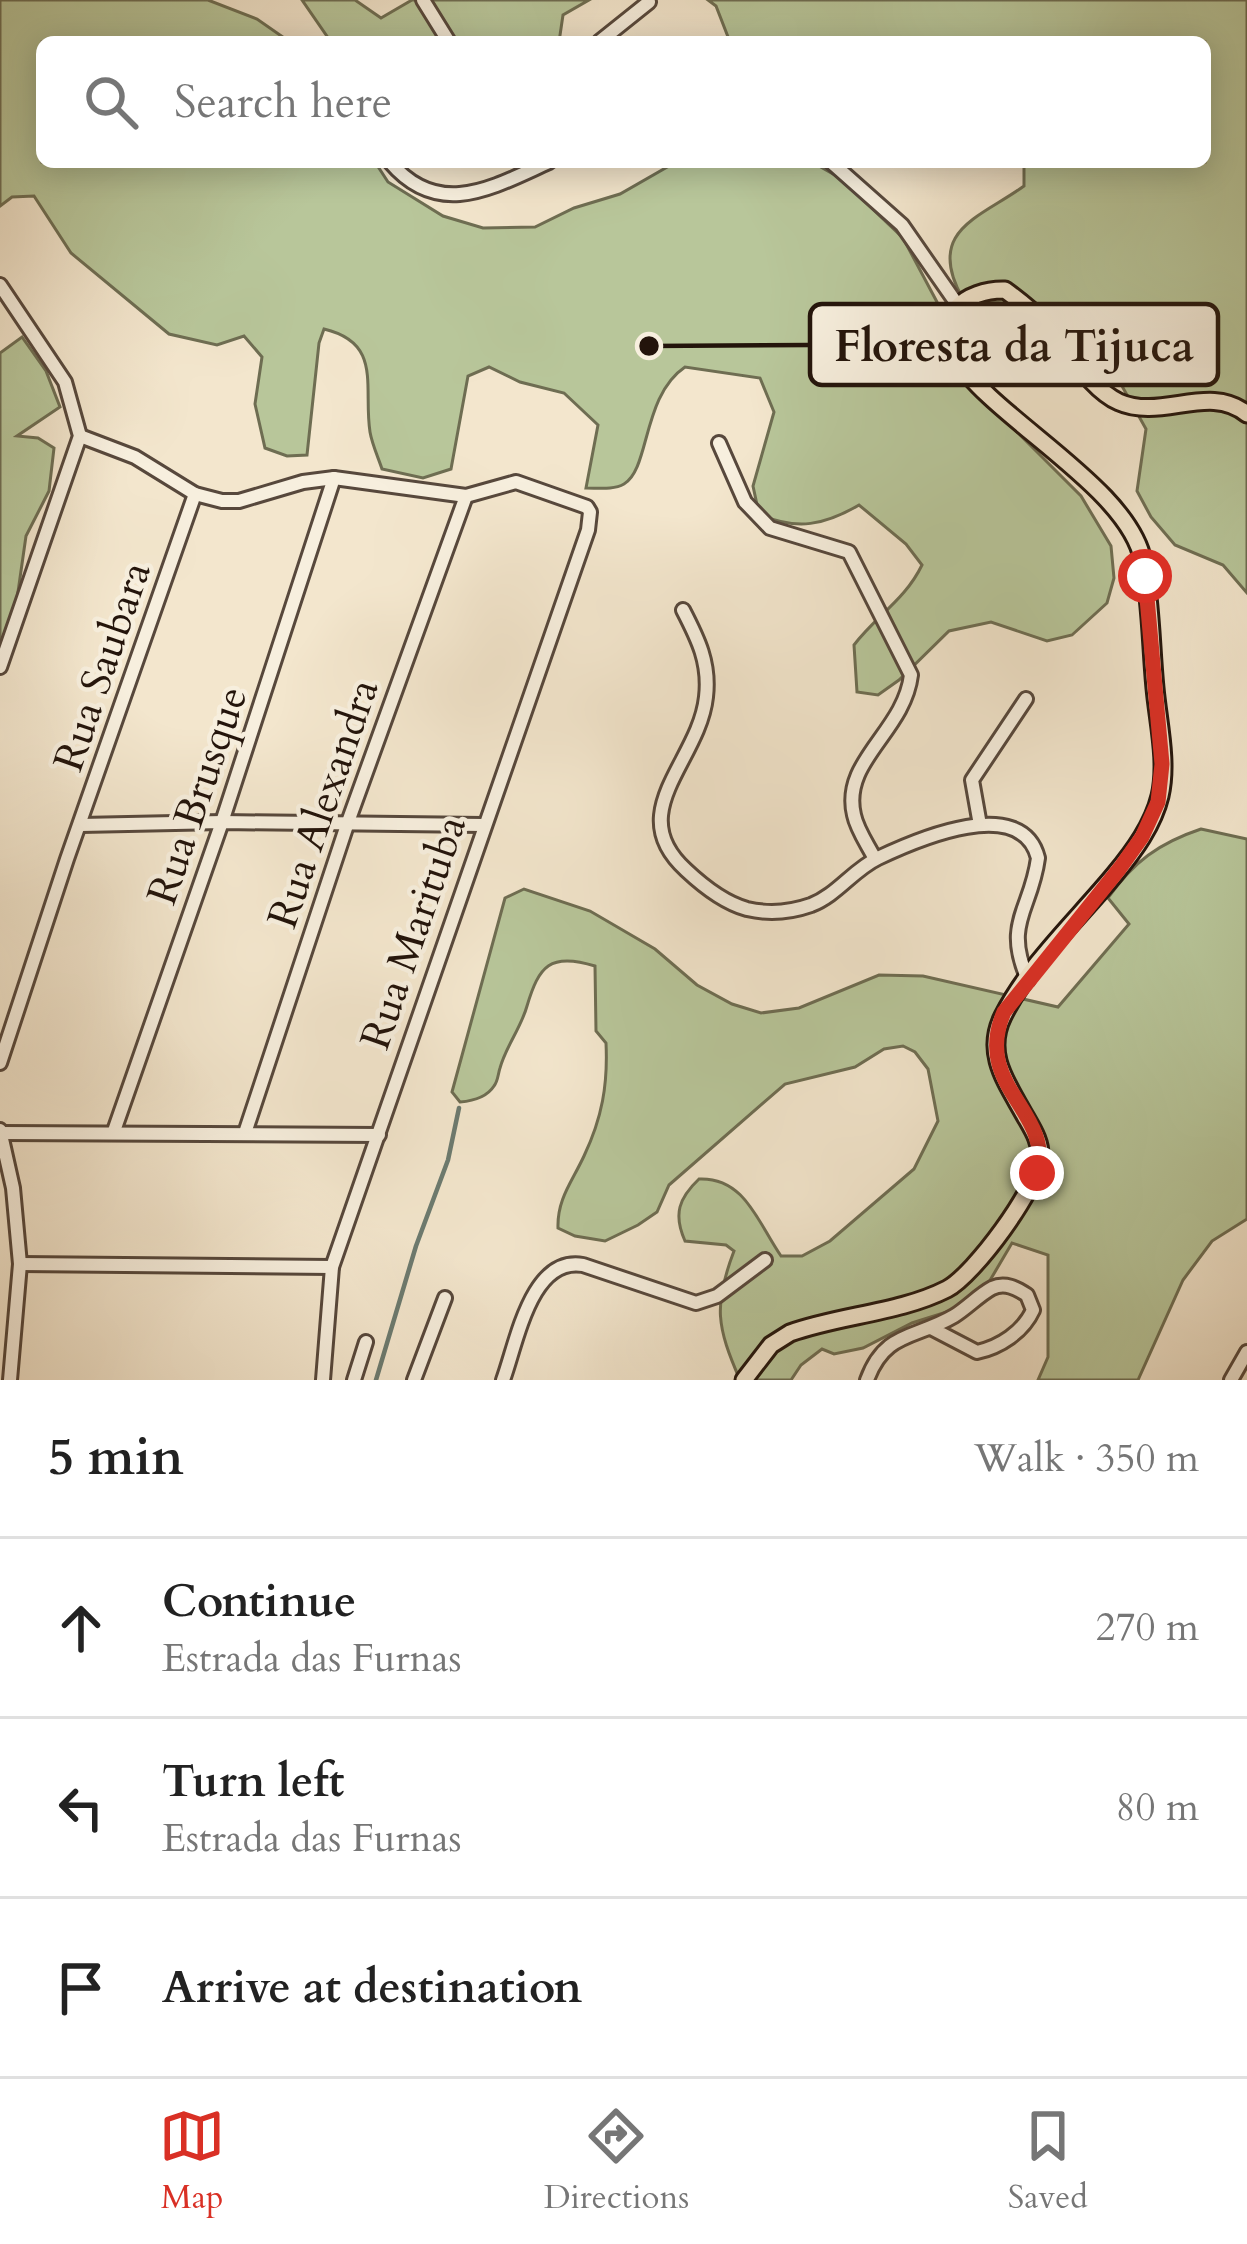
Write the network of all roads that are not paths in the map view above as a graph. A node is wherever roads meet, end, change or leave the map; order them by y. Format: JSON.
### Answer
{"nodes":[{"id":1,"x":423,"y":0,"type":"edge"},
{"id":2,"x":649,"y":2,"type":"edge"},
{"id":3,"x":445,"y":36,"type":"edge"},
{"id":4,"x":606,"y":36,"type":"edge"},
{"id":5,"x":397,"y":168,"type":"edge"},
{"id":6,"x":536,"y":168,"type":"edge"},
{"id":7,"x":839,"y":168,"type":"edge"},
{"id":8,"x":0,"y":285,"type":"edge"},
{"id":9,"x":958,"y":304,"type":"junction"},
{"id":10,"x":1247,"y":414,"type":"edge"},
{"id":11,"x":80,"y":436,"type":"junction"},
{"id":12,"x":719,"y":443,"type":"dead end"},
{"id":13,"x":334,"y":478,"type":"junction"},
{"id":14,"x":195,"y":494,"type":"junction"},
{"id":15,"x":466,"y":496,"type":"junction"},
{"id":16,"x":682,"y":610,"type":"dead end"},
{"id":17,"x":0,"y":667,"type":"edge"},
{"id":18,"x":1026,"y":699,"type":"dead end"},
{"id":19,"x":222,"y":822,"type":"junction"},
{"id":20,"x":348,"y":822,"type":"junction"},
{"id":21,"x":81,"y":825,"type":"junction"},
{"id":22,"x":980,"y":825,"type":"junction"},
{"id":23,"x":483,"y":826,"type":"junction"},
{"id":24,"x":874,"y":859,"type":"junction"},
{"id":25,"x":1028,"y":980,"type":"junction"},
{"id":26,"x":6,"y":1035,"type":"edge"},
{"id":27,"x":0,"y":1063,"type":"edge"},
{"id":28,"x":0,"y":1131,"type":"edge"},
{"id":29,"x":114,"y":1131,"type":"junction"},
{"id":30,"x":245,"y":1132,"type":"junction"},
{"id":31,"x":379,"y":1136,"type":"junction"},
{"id":32,"x":7,"y":1190,"type":"edge"},
{"id":33,"x":765,"y":1259,"type":"dead end"},
{"id":34,"x":20,"y":1264,"type":"junction"},
{"id":35,"x":332,"y":1267,"type":"junction"},
{"id":36,"x":445,"y":1298,"type":"dead end"},
{"id":37,"x":931,"y":1328,"type":"junction"},
{"id":38,"x":366,"y":1342,"type":"dead end"},
{"id":39,"x":1247,"y":1352,"type":"edge"},
{"id":40,"x":10,"y":1380,"type":"edge"},
{"id":41,"x":323,"y":1380,"type":"edge"},
{"id":42,"x":354,"y":1380,"type":"edge"},
{"id":43,"x":414,"y":1380,"type":"edge"},
{"id":44,"x":502,"y":1380,"type":"edge"},
{"id":45,"x":744,"y":1380,"type":"edge"},
{"id":46,"x":867,"y":1380,"type":"edge"},
{"id":47,"x":1231,"y":1380,"type":"edge"}],
"edges":[{"from":1,"to":3,"type":"street"},
{"from":2,"to":4,"type":"street"},
{"from":5,"to":6,"type":"street"},
{"from":7,"to":9,"type":"street"},
{"from":8,"to":11,"type":"street"},
{"from":9,"to":10,"type":"main road"},
{"from":9,"to":25,"type":"main road"},
{"from":11,"to":14,"type":"street"},
{"from":11,"to":17,"type":"street"},
{"from":12,"to":24,"type":"street"},
{"from":13,"to":14,"type":"street"},
{"from":13,"to":15,"type":"street"},
{"from":13,"to":19,"type":"street","name":"Rua Brusque"},
{"from":14,"to":21,"type":"street","name":"Rua Saubara"},
{"from":15,"to":20,"type":"street","name":"Rua Alexandra"},
{"from":15,"to":23,"type":"street","name":"Rua Marituba"},
{"from":16,"to":24,"type":"street"},
{"from":18,"to":22,"type":"street"},
{"from":19,"to":20,"type":"street"},
{"from":19,"to":21,"type":"street"},
{"from":19,"to":29,"type":"street","name":"Rua Brusque"},
{"from":20,"to":23,"type":"street"},
{"from":20,"to":30,"type":"street","name":"Rua Alexandra"},
{"from":21,"to":26,"type":"street","name":"Rua Saubara"},
{"from":22,"to":24,"type":"street"},
{"from":22,"to":25,"type":"street"},
{"from":23,"to":31,"type":"street","name":"Rua Marituba"},
{"from":25,"to":45,"type":"main road"},
{"from":26,"to":27,"type":"street","name":"Rua Saubara"},
{"from":28,"to":29,"type":"street"},
{"from":28,"to":32,"type":"street"},
{"from":29,"to":30,"type":"street"},
{"from":30,"to":31,"type":"street"},
{"from":31,"to":35,"type":"street","name":"Rua Marituba"},
{"from":32,"to":34,"type":"street"},
{"from":33,"to":44,"type":"street"},
{"from":34,"to":35,"type":"street"},
{"from":34,"to":40,"type":"street"},
{"from":35,"to":41,"type":"street","name":"Rua Marituba"},
{"from":36,"to":43,"type":"street"},
{"from":37,"to":37,"type":"street"},
{"from":37,"to":46,"type":"street"},
{"from":38,"to":42,"type":"street"},
{"from":39,"to":47,"type":"street"}]}
